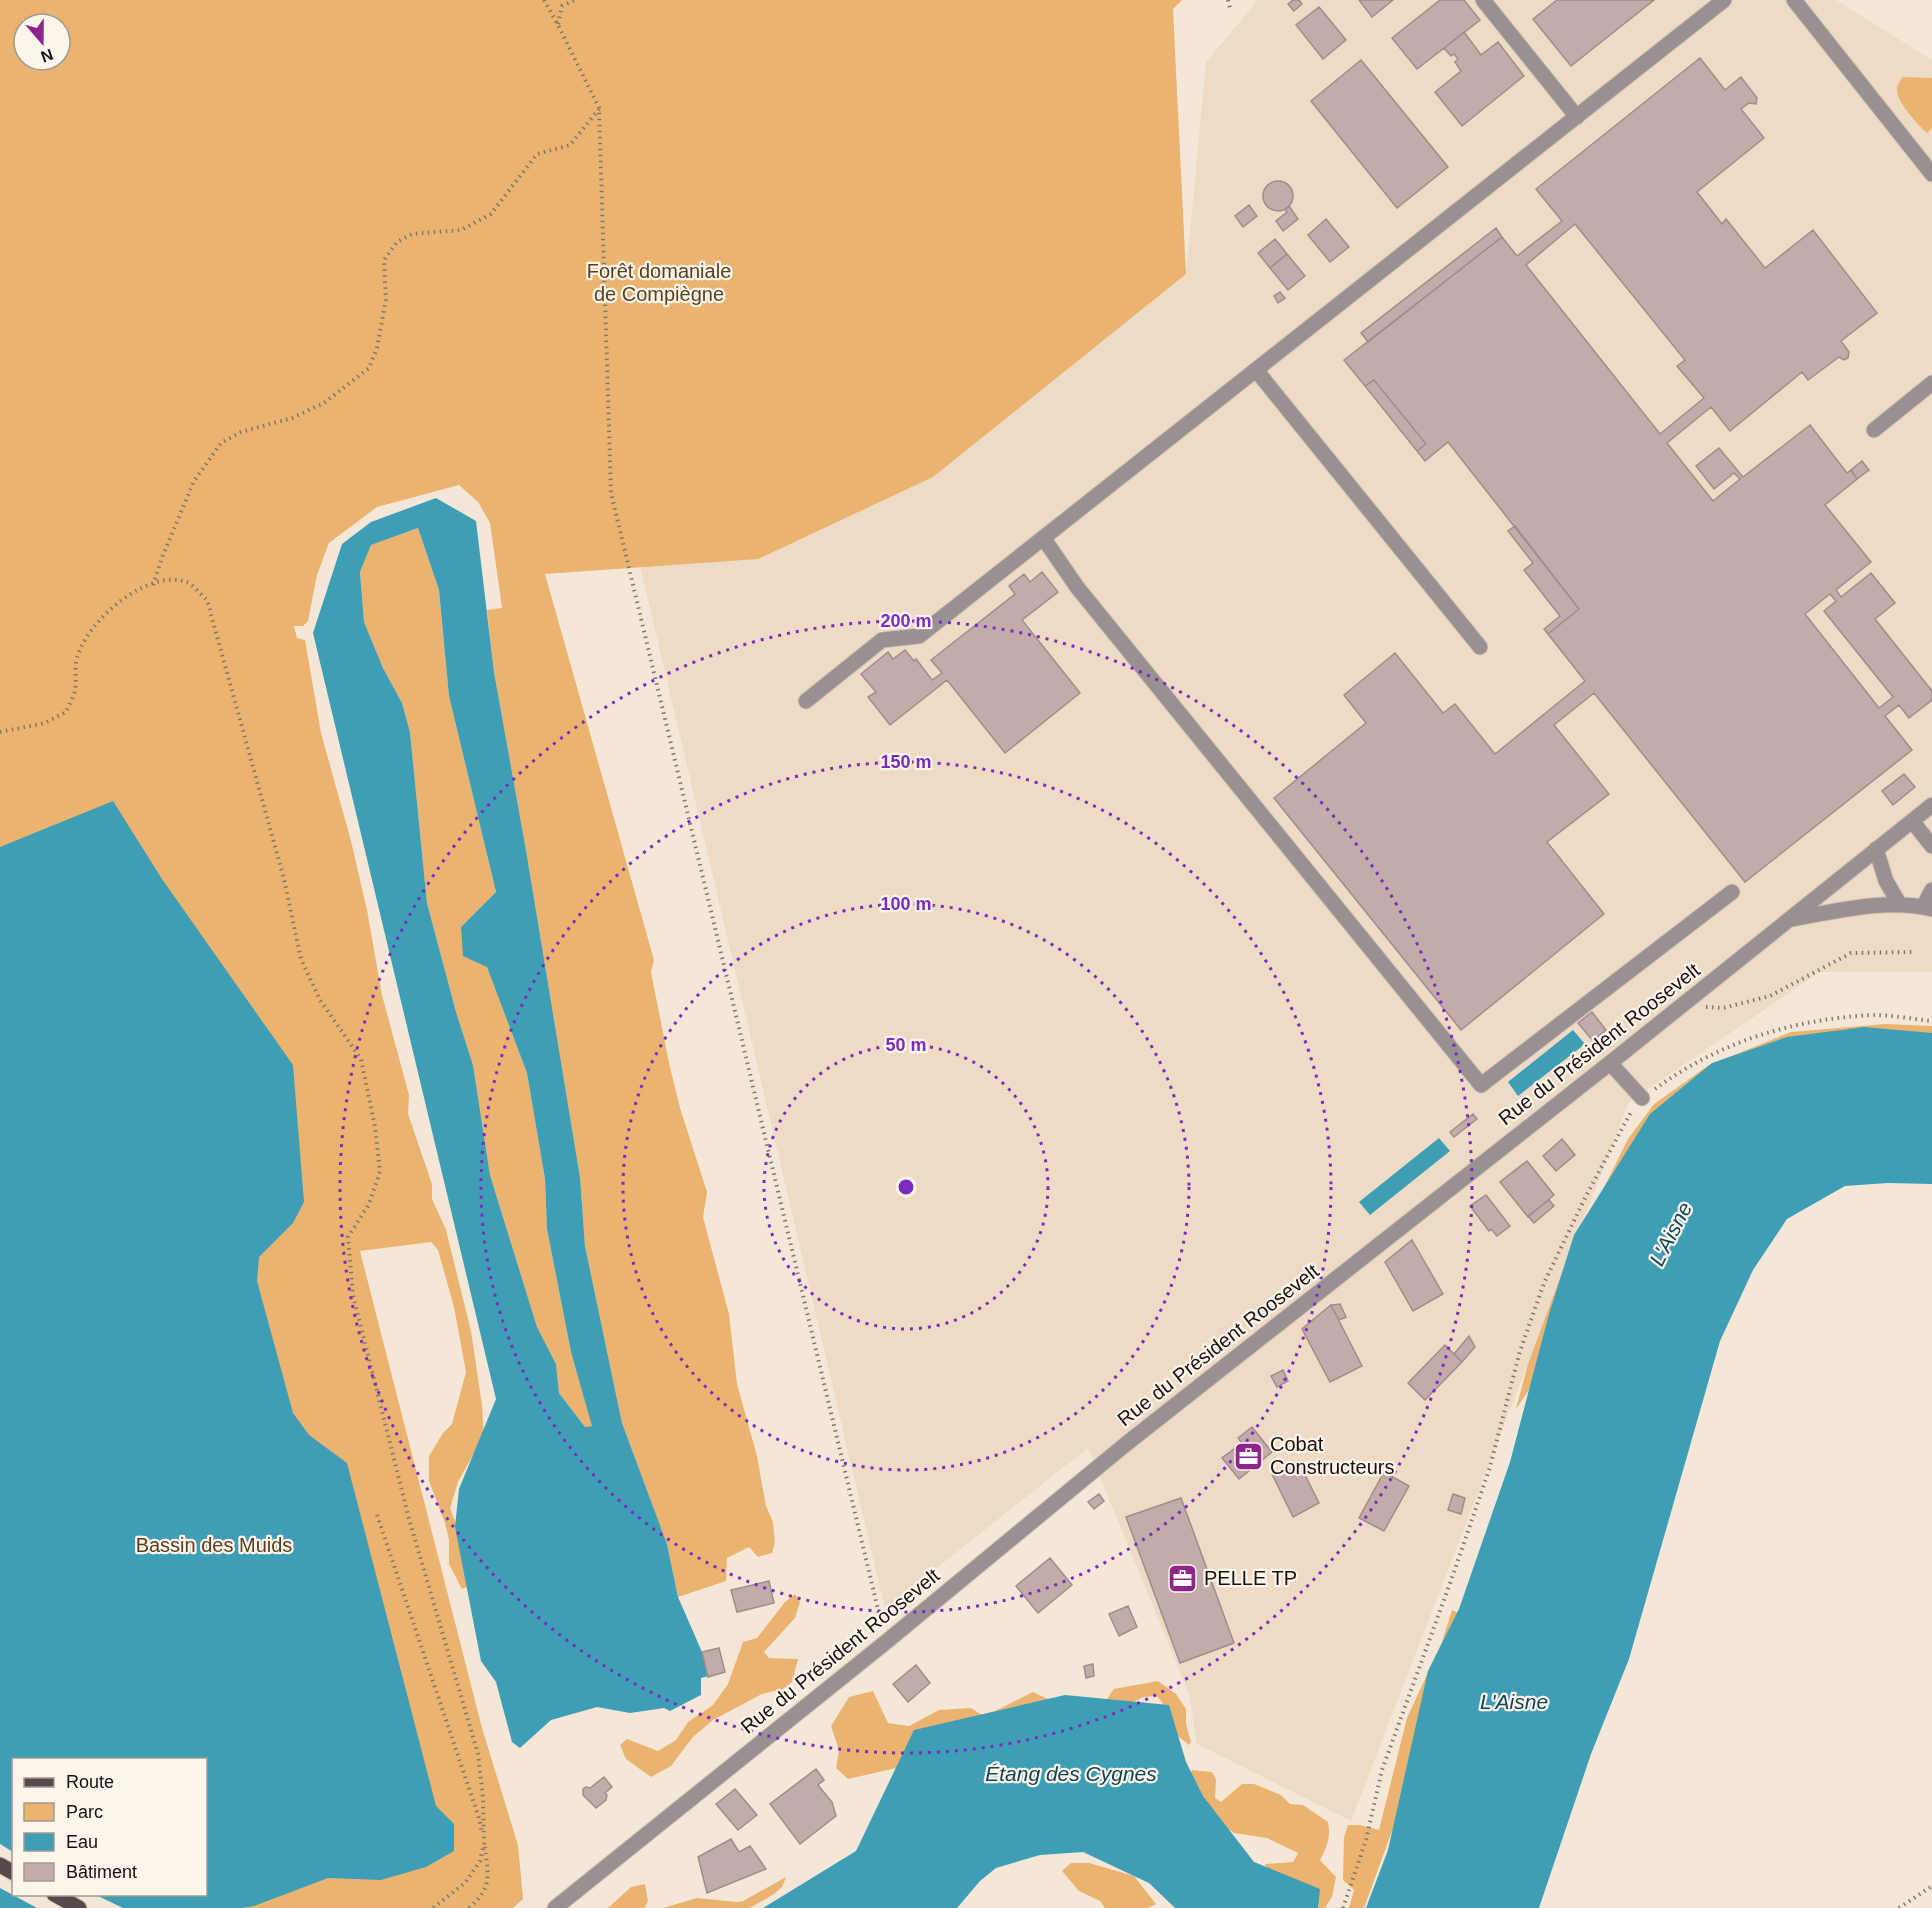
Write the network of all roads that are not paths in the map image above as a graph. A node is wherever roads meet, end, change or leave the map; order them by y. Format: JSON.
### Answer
{"nodes":[{"id":1,"x":1483,"y":0,"type":"edge"},
{"id":2,"x":1724,"y":0,"type":"edge"},
{"id":3,"x":1794,"y":0,"type":"edge"},
{"id":4,"x":1577,"y":117,"type":"junction"},
{"id":5,"x":1932,"y":174,"type":"edge"},
{"id":6,"x":1256,"y":370,"type":"junction"},
{"id":7,"x":1932,"y":383,"type":"edge"},
{"id":8,"x":1874,"y":430,"type":"dead end"},
{"id":9,"x":1044,"y":539,"type":"junction"},
{"id":10,"x":1480,"y":647,"type":"dead end"},
{"id":11,"x":806,"y":701,"type":"dead end"},
{"id":12,"x":1932,"y":805,"type":"edge"},
{"id":13,"x":1912,"y":821,"type":"junction"},
{"id":14,"x":1932,"y":846,"type":"edge"},
{"id":15,"x":1876,"y":849,"type":"junction"},
{"id":16,"x":1932,"y":890,"type":"edge"},
{"id":17,"x":1732,"y":892,"type":"dead end"},
{"id":18,"x":1900,"y":905,"type":"junction"},
{"id":19,"x":1928,"y":908,"type":"edge"},
{"id":20,"x":1789,"y":919,"type":"junction"},
{"id":21,"x":1610,"y":1063,"type":"junction"},
{"id":22,"x":1642,"y":1098,"type":"road end"},
{"id":23,"x":58,"y":1896,"type":"edge"},
{"id":24,"x":79,"y":1908,"type":"edge"},
{"id":25,"x":555,"y":1908,"type":"edge"}],
"edges":[{"from":1,"to":4,"type":"street"},
{"from":2,"to":4,"type":"street"},
{"from":3,"to":5,"type":"street"},
{"from":4,"to":6,"type":"street"},
{"from":6,"to":9,"type":"street"},
{"from":6,"to":10,"type":"street"},
{"from":7,"to":8,"type":"street"},
{"from":9,"to":11,"type":"street"},
{"from":9,"to":17,"type":"street"},
{"from":12,"to":13,"type":"street","name":"Rue du Président Roosevelt"},
{"from":13,"to":14,"type":"street"},
{"from":13,"to":15,"type":"street","name":"Rue du Président Roosevelt"},
{"from":15,"to":18,"type":"street"},
{"from":15,"to":20,"type":"street","name":"Rue du Président Roosevelt"},
{"from":16,"to":19,"type":"street"},
{"from":18,"to":19,"type":"street"},
{"from":18,"to":20,"type":"street"},
{"from":20,"to":21,"type":"street","name":"Rue du Président Roosevelt"},
{"from":21,"to":22,"type":"street"},
{"from":21,"to":25,"type":"street","name":"Rue du Président Roosevelt"},
{"from":23,"to":24,"type":"main road"}]}
